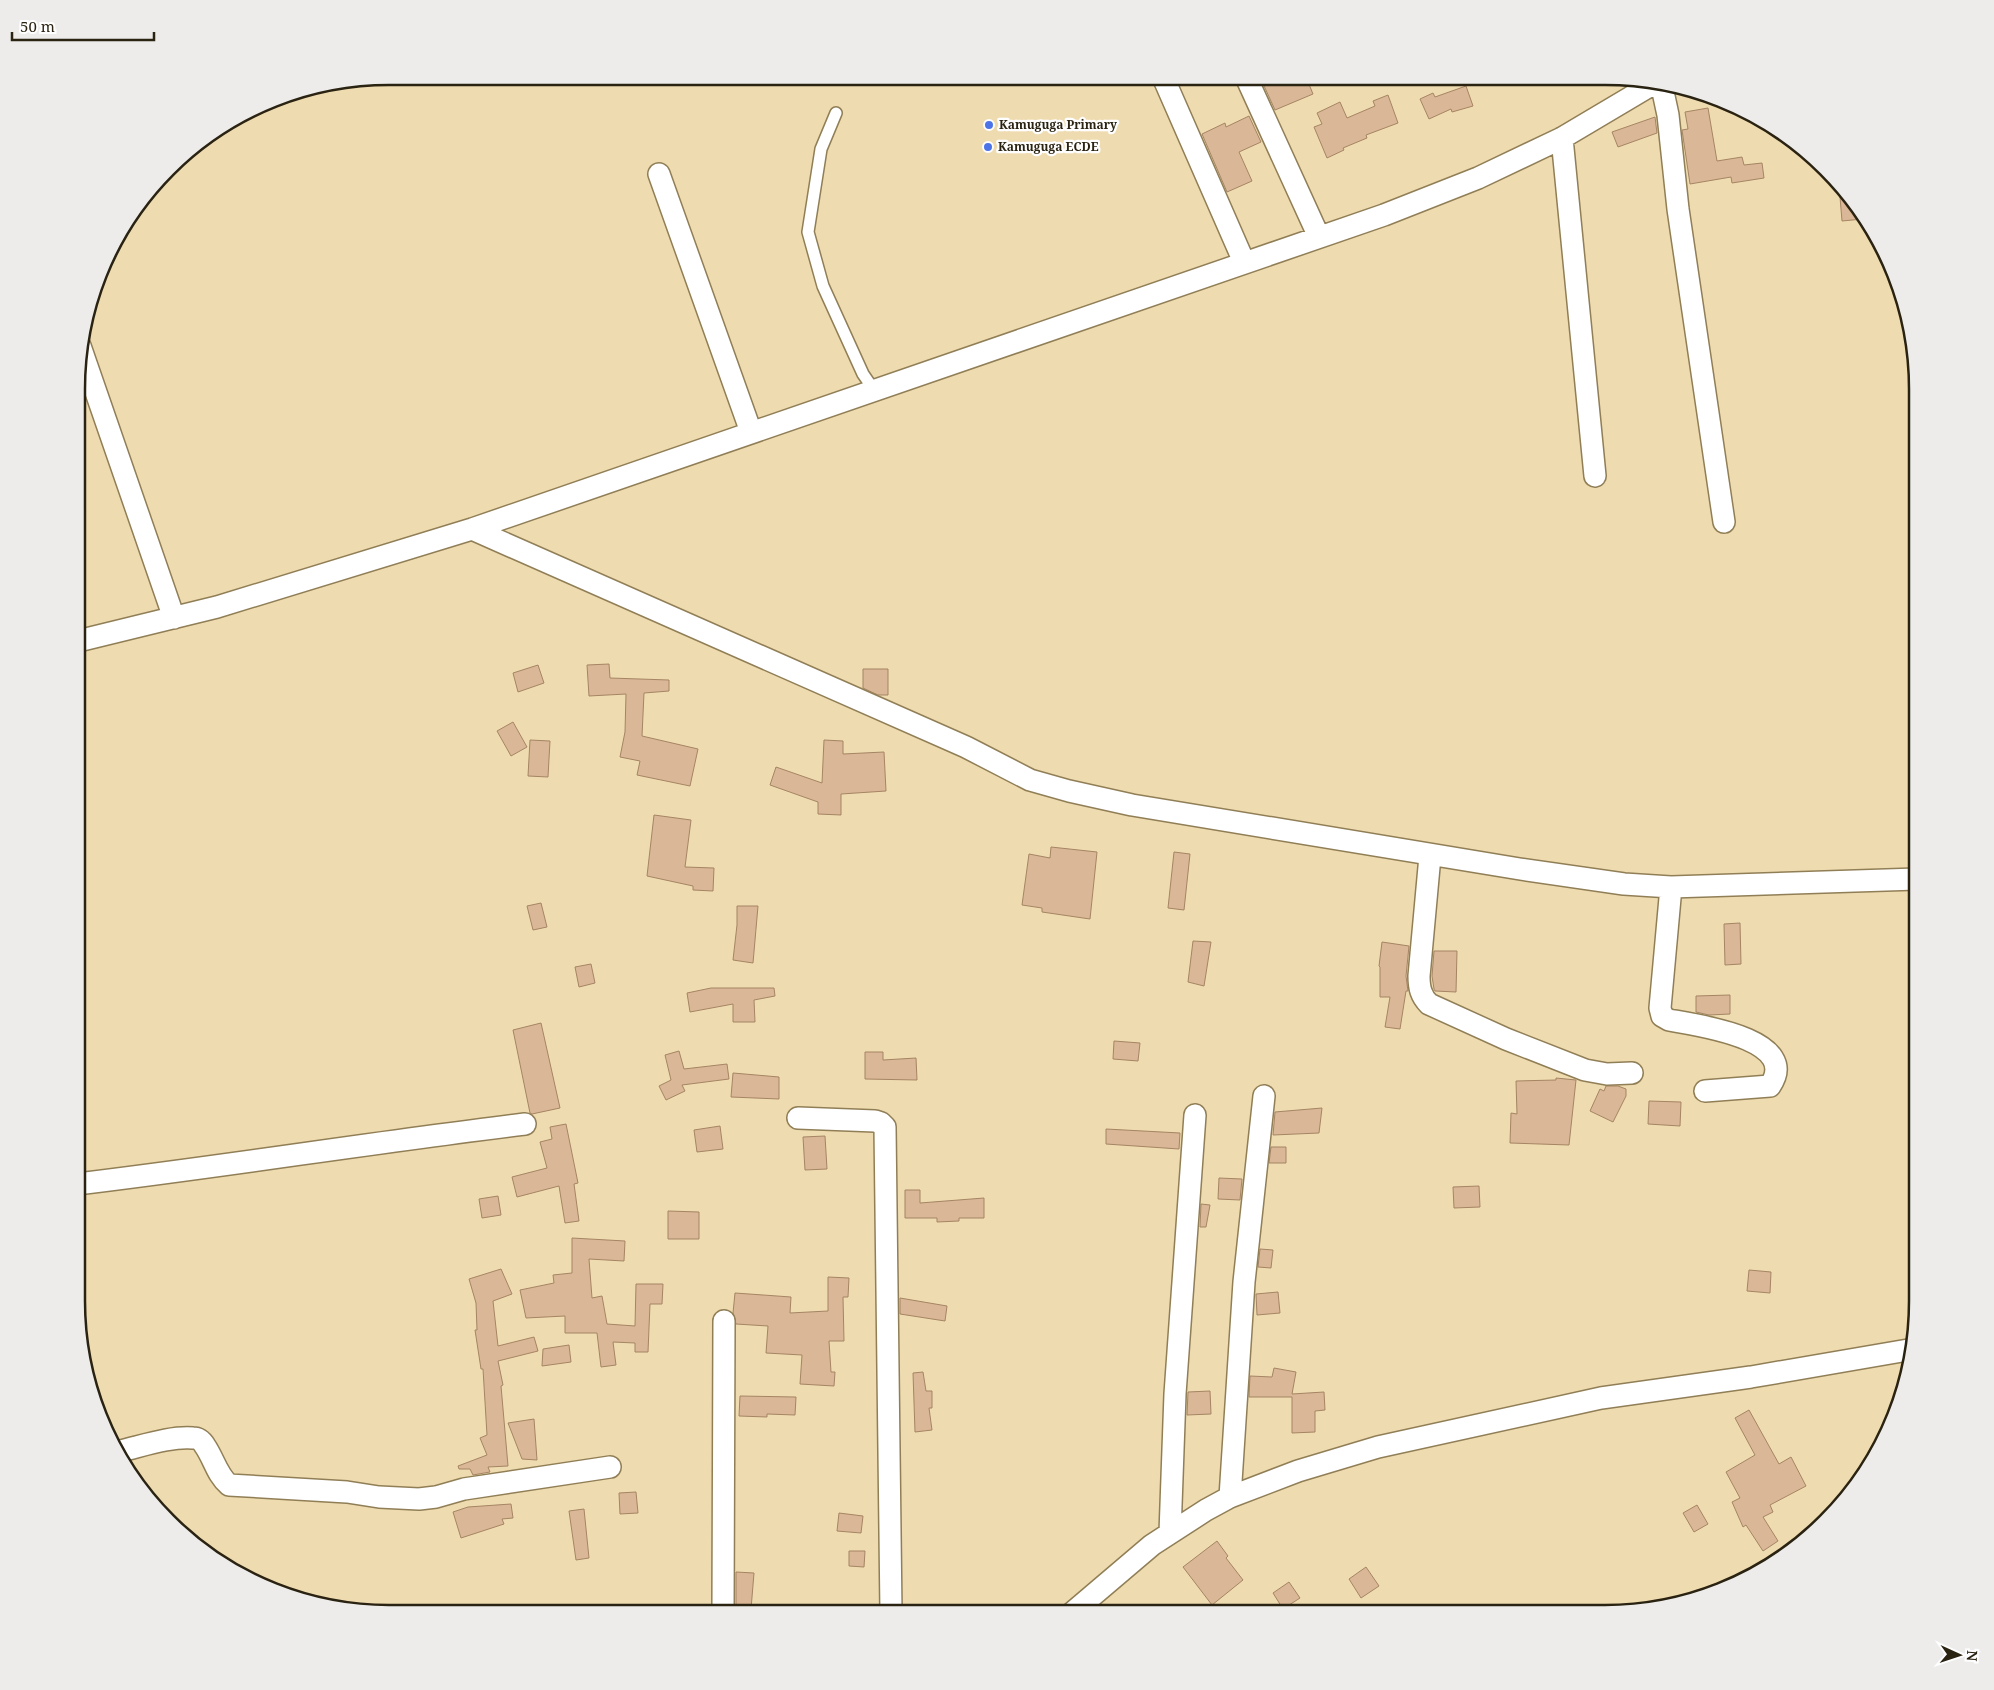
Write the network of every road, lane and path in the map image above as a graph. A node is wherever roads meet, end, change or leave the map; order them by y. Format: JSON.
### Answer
{"nodes":[{"id":1,"x":1167,"y":85,"type":"edge"},
{"id":2,"x":1250,"y":85,"type":"edge"},
{"id":3,"x":1646,"y":88,"type":"edge"},
{"id":4,"x":1663,"y":91,"type":"edge"},
{"id":5,"x":836,"y":112,"type":"dead end"},
{"id":6,"x":1562,"y":138,"type":"junction"},
{"id":7,"x":659,"y":174,"type":"dead end"},
{"id":8,"x":1319,"y":237,"type":"junction"},
{"id":9,"x":1244,"y":262,"type":"junction"},
{"id":10,"x":86,"y":365,"type":"edge"},
{"id":11,"x":874,"y":390,"type":"junction"},
{"id":12,"x":751,"y":432,"type":"junction"},
{"id":13,"x":1595,"y":476,"type":"dead end"},
{"id":14,"x":1724,"y":522,"type":"dead end"},
{"id":15,"x":472,"y":529,"type":"junction"},
{"id":16,"x":174,"y":618,"type":"junction"},
{"id":17,"x":85,"y":639,"type":"edge"},
{"id":18,"x":1430,"y":856,"type":"junction"},
{"id":19,"x":1909,"y":879,"type":"edge"},
{"id":20,"x":1671,"y":887,"type":"junction"},
{"id":21,"x":1632,"y":1073,"type":"dead end"},
{"id":22,"x":1705,"y":1091,"type":"dead end"},
{"id":23,"x":1264,"y":1096,"type":"dead end"},
{"id":24,"x":1195,"y":1115,"type":"dead end"},
{"id":25,"x":798,"y":1118,"type":"dead end"},
{"id":26,"x":525,"y":1124,"type":"dead end"},
{"id":27,"x":85,"y":1183,"type":"edge"},
{"id":28,"x":724,"y":1321,"type":"dead end"},
{"id":29,"x":1904,"y":1351,"type":"edge"},
{"id":30,"x":124,"y":1450,"type":"edge"},
{"id":31,"x":610,"y":1467,"type":"dead end"},
{"id":32,"x":1230,"y":1498,"type":"junction"},
{"id":33,"x":1170,"y":1533,"type":"junction"},
{"id":34,"x":723,"y":1605,"type":"edge"},
{"id":35,"x":890,"y":1605,"type":"edge"},
{"id":36,"x":1082,"y":1605,"type":"edge"}],
"edges":[{"from":1,"to":9,"type":"street"},
{"from":2,"to":8,"type":"street"},
{"from":3,"to":6,"type":"street"},
{"from":4,"to":14,"type":"street"},
{"from":5,"to":11,"type":"lane"},
{"from":6,"to":8,"type":"street"},
{"from":6,"to":13,"type":"street"},
{"from":7,"to":12,"type":"street"},
{"from":8,"to":9,"type":"street"},
{"from":9,"to":11,"type":"street"},
{"from":10,"to":16,"type":"street"},
{"from":11,"to":12,"type":"street"},
{"from":12,"to":15,"type":"street"},
{"from":15,"to":16,"type":"street"},
{"from":15,"to":18,"type":"street"},
{"from":16,"to":17,"type":"street"},
{"from":18,"to":20,"type":"street"},
{"from":18,"to":21,"type":"street"},
{"from":19,"to":20,"type":"street"},
{"from":20,"to":22,"type":"street"},
{"from":23,"to":32,"type":"street"},
{"from":24,"to":33,"type":"street"},
{"from":25,"to":35,"type":"street"},
{"from":26,"to":27,"type":"street"},
{"from":28,"to":34,"type":"street"},
{"from":29,"to":32,"type":"street"},
{"from":30,"to":31,"type":"street"},
{"from":32,"to":33,"type":"street"},
{"from":33,"to":36,"type":"street"}]}
